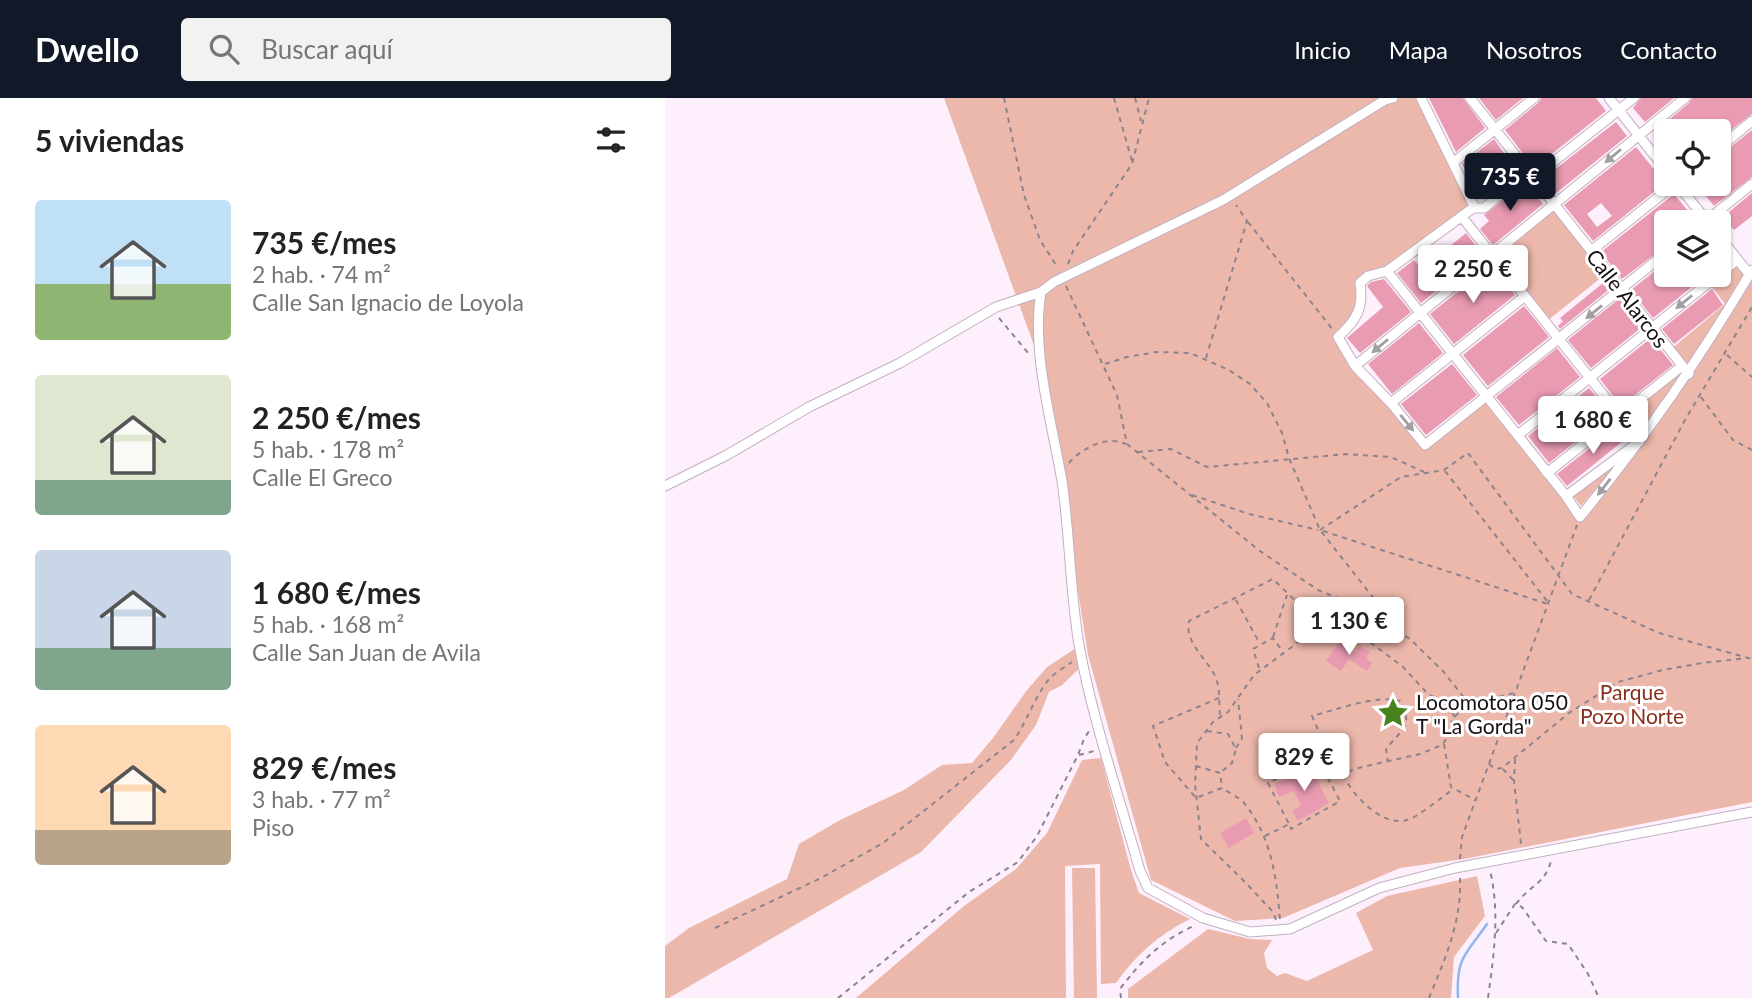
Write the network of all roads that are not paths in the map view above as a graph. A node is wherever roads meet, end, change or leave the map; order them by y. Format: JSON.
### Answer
{"nodes":[{"id":1,"x":1393,"y":98,"type":"edge"},
{"id":2,"x":1421,"y":98,"type":"edge"},
{"id":3,"x":1470,"y":98,"type":"edge"},
{"id":4,"x":1534,"y":98,"type":"edge"},
{"id":5,"x":1609,"y":98,"type":"edge"},
{"id":6,"x":1634,"y":98,"type":"edge"},
{"id":7,"x":1685,"y":98,"type":"edge"},
{"id":8,"x":1619,"y":110,"type":"junction"},
{"id":9,"x":1752,"y":121,"type":"edge"},
{"id":10,"x":1495,"y":129,"type":"junction"},
{"id":11,"x":1638,"y":134,"type":"junction"},
{"id":12,"x":1731,"y":138,"type":"edge"},
{"id":13,"x":1654,"y":155,"type":"edge"},
{"id":14,"x":1453,"y":163,"type":"junction"},
{"id":15,"x":1531,"y":175,"type":"junction"},
{"id":16,"x":1752,"y":184,"type":"edge"},
{"id":17,"x":1661,"y":196,"type":"edge"},
{"id":18,"x":1685,"y":196,"type":"edge"},
{"id":19,"x":1554,"y":204,"type":"junction"},
{"id":20,"x":1473,"y":206,"type":"junction"},
{"id":21,"x":1697,"y":210,"type":"edge"},
{"id":22,"x":1721,"y":210,"type":"edge"},
{"id":23,"x":1462,"y":217,"type":"junction"},
{"id":24,"x":1591,"y":251,"type":"junction"},
{"id":25,"x":1731,"y":252,"type":"edge"},
{"id":26,"x":1493,"y":255,"type":"junction"},
{"id":27,"x":1737,"y":260,"type":"junction"},
{"id":28,"x":1654,"y":263,"type":"edge"},
{"id":29,"x":1387,"y":271,"type":"junction"},
{"id":30,"x":1751,"y":272,"type":"edge"},
{"id":31,"x":1622,"y":289,"type":"junction"},
{"id":32,"x":1041,"y":292,"type":"junction"},
{"id":33,"x":1525,"y":296,"type":"junction"},
{"id":34,"x":1420,"y":312,"type":"junction"},
{"id":35,"x":1652,"y":328,"type":"junction"},
{"id":36,"x":1559,"y":340,"type":"junction"},
{"id":37,"x":1453,"y":355,"type":"junction"},
{"id":38,"x":1356,"y":366,"type":"junction"},
{"id":39,"x":1686,"y":370,"type":"junction"},
{"id":40,"x":1590,"y":378,"type":"junction"},
{"id":41,"x":1487,"y":397,"type":"junction"},
{"id":42,"x":1391,"y":403,"type":"junction"},
{"id":43,"x":1620,"y":416,"type":"junction"},
{"id":44,"x":1518,"y":435,"type":"junction"},
{"id":45,"x":1640,"y":441,"type":"junction"},
{"id":46,"x":1547,"y":473,"type":"junction"},
{"id":47,"x":665,"y":486,"type":"edge"},
{"id":48,"x":1566,"y":496,"type":"junction"},
{"id":49,"x":1752,"y":812,"type":"edge"}],
"edges":[{"from":1,"to":32,"type":"street"},
{"from":2,"to":14,"type":"street"},
{"from":3,"to":10,"type":"street","name":"Calle Alarcos"},
{"from":4,"to":10,"type":"street"},
{"from":5,"to":8,"type":"street"},
{"from":6,"to":8,"type":"street"},
{"from":7,"to":11,"type":"street"},
{"from":8,"to":11,"type":"street"},
{"from":8,"to":15,"type":"street"},
{"from":9,"to":12,"type":"street"},
{"from":10,"to":14,"type":"street"},
{"from":10,"to":15,"type":"street","name":"Calle Alarcos"},
{"from":11,"to":13,"type":"street"},
{"from":11,"to":19,"type":"street","one_way":true},
{"from":14,"to":20,"type":"street"},
{"from":15,"to":19,"type":"street","name":"Calle Alarcos"},
{"from":15,"to":20,"type":"street"},
{"from":16,"to":22,"type":"street"},
{"from":17,"to":24,"type":"street"},
{"from":18,"to":21,"type":"street"},
{"from":19,"to":24,"type":"street","name":"Calle Alarcos"},
{"from":19,"to":26,"type":"street"},
{"from":20,"to":23,"type":"street"},
{"from":23,"to":26,"type":"street"},
{"from":23,"to":29,"type":"street"},
{"from":24,"to":31,"type":"street","name":"Calle Alarcos"},
{"from":25,"to":27,"type":"street"},
{"from":26,"to":33,"type":"street"},
{"from":26,"to":34,"type":"street"},
{"from":27,"to":30,"type":"street"},
{"from":27,"to":35,"type":"street","one_way":true},
{"from":28,"to":31,"type":"street"},
{"from":29,"to":34,"type":"street"},
{"from":29,"to":38,"type":"street"},
{"from":30,"to":39,"type":"street"},
{"from":31,"to":35,"type":"street","name":"Calle Alarcos"},
{"from":31,"to":36,"type":"street","one_way":true},
{"from":32,"to":47,"type":"street"},
{"from":32,"to":49,"type":"street"},
{"from":33,"to":36,"type":"street"},
{"from":33,"to":37,"type":"street"},
{"from":34,"to":37,"type":"street"},
{"from":34,"to":38,"type":"street","one_way":true},
{"from":35,"to":39,"type":"street","name":"Calle Alarcos"},
{"from":35,"to":40,"type":"street"},
{"from":36,"to":40,"type":"street"},
{"from":36,"to":41,"type":"street"},
{"from":37,"to":41,"type":"street"},
{"from":37,"to":42,"type":"street"},
{"from":38,"to":42,"type":"street"},
{"from":39,"to":43,"type":"street"},
{"from":39,"to":45,"type":"street"},
{"from":40,"to":43,"type":"street"},
{"from":40,"to":44,"type":"street"},
{"from":42,"to":41,"type":"street","one_way":true},
{"from":41,"to":44,"type":"street"},
{"from":43,"to":45,"type":"street"},
{"from":43,"to":46,"type":"street"},
{"from":44,"to":46,"type":"street"},
{"from":45,"to":48,"type":"street"},
{"from":45,"to":48,"type":"street","one_way":true},
{"from":46,"to":48,"type":"street"}]}
